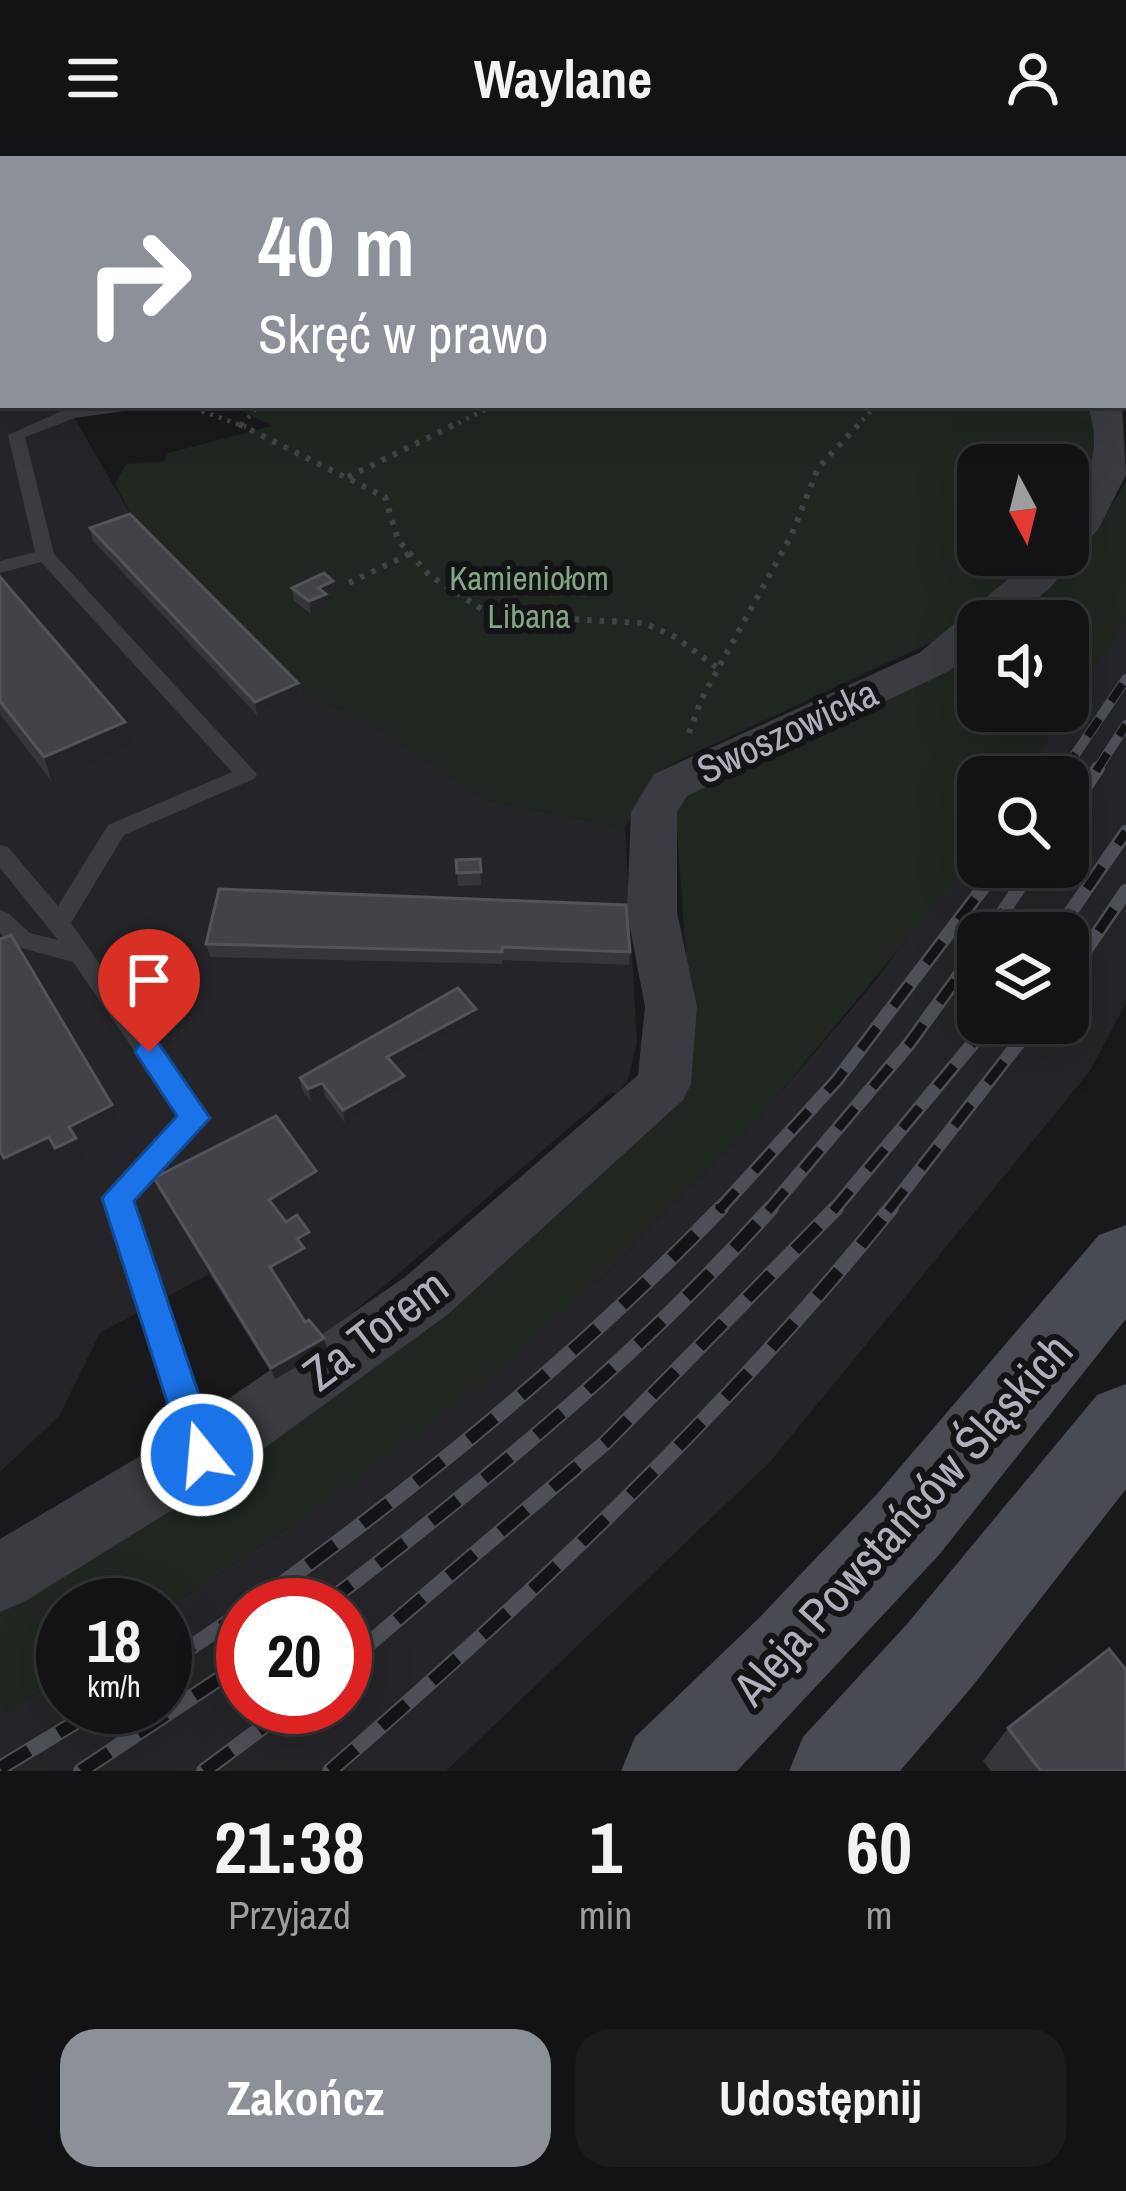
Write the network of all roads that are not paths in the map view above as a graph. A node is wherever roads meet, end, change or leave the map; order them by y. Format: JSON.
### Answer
{"nodes":[{"id":1,"x":109,"y":408,"type":"edge"},
{"id":2,"x":1107,"y":408,"type":"edge"},
{"id":3,"x":0,"y":419,"type":"edge"},
{"id":4,"x":16,"y":435,"type":"junction"},
{"id":5,"x":1089,"y":519,"type":"edge"},
{"id":6,"x":45,"y":555,"type":"junction"},
{"id":7,"x":0,"y":567,"type":"edge"},
{"id":8,"x":1040,"y":576,"type":"edge"},
{"id":9,"x":1011,"y":600,"type":"edge"},
{"id":10,"x":957,"y":643,"type":"edge"},
{"id":11,"x":0,"y":853,"type":"edge"},
{"id":12,"x":0,"y":919,"type":"edge"},
{"id":13,"x":59,"y":924,"type":"junction"},
{"id":14,"x":80,"y":955,"type":"junction"},
{"id":15,"x":664,"y":1084,"type":"joint"},
{"id":16,"x":1126,"y":1258,"type":"edge"},
{"id":17,"x":1126,"y":1423,"type":"edge"},
{"id":18,"x":202,"y":1455,"type":"junction"},
{"id":19,"x":0,"y":1578,"type":"edge"},
{"id":20,"x":669,"y":1771,"type":"edge"},
{"id":21,"x":837,"y":1771,"type":"edge"}],
"edges":[{"from":1,"to":4,"type":"lane"},
{"from":2,"to":5,"type":"street"},
{"from":3,"to":4,"type":"lane"},
{"from":4,"to":6,"type":"lane"},
{"from":6,"to":7,"type":"lane"},
{"from":6,"to":13,"type":"lane"},
{"from":8,"to":9,"type":"street","name":"Swoszowicka"},
{"from":10,"to":15,"type":"street","name":"Swoszowicka"},
{"from":11,"to":13,"type":"lane"},
{"from":12,"to":14,"type":"lane"},
{"from":13,"to":14,"type":"lane"},
{"from":14,"to":18,"type":"lane"},
{"from":15,"to":18,"type":"street","name":"Za Torem"},
{"from":16,"to":20,"type":"main road","name":"Aleja Powstańców Śląskich"},
{"from":17,"to":21,"type":"main road"},
{"from":18,"to":19,"type":"street","name":"Za Torem"}]}
